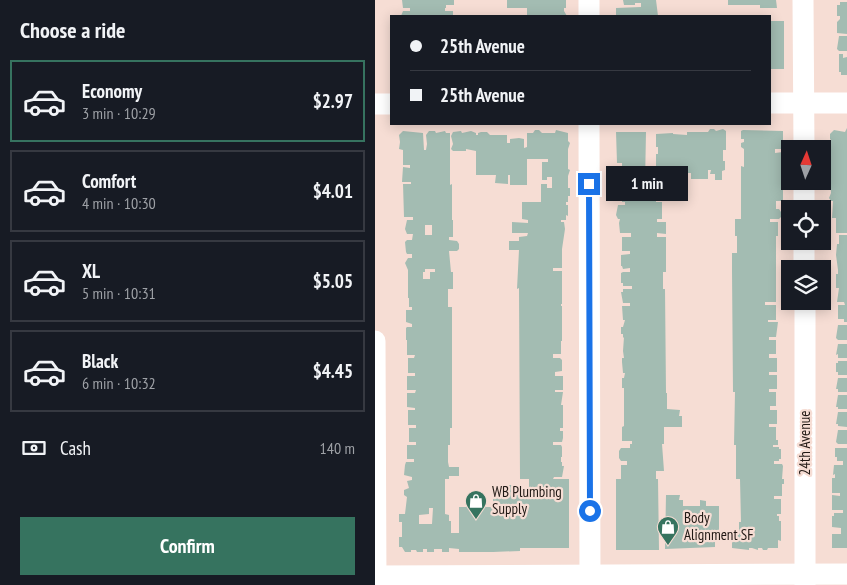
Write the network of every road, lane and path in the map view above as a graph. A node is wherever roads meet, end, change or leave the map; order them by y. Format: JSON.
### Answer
{"nodes":[{"id":1,"x":589,"y":0,"type":"edge"},
{"id":2,"x":803,"y":0,"type":"edge"},
{"id":3,"x":589,"y":15,"type":"edge"},
{"id":4,"x":771,"y":103,"type":"edge"},
{"id":5,"x":804,"y":103,"type":"junction"},
{"id":6,"x":847,"y":103,"type":"edge"},
{"id":7,"x":375,"y":104,"type":"edge"},
{"id":8,"x":390,"y":104,"type":"edge"},
{"id":9,"x":589,"y":125,"type":"edge"},
{"id":10,"x":804,"y":140,"type":"edge"},
{"id":11,"x":805,"y":310,"type":"edge"},
{"id":12,"x":375,"y":340,"type":"edge"},
{"id":13,"x":847,"y":574,"type":"edge"},
{"id":14,"x":375,"y":579,"type":"edge"},
{"id":15,"x":590,"y":580,"type":"edge"},
{"id":16,"x":805,"y":580,"type":"edge"}],
"edges":[{"from":1,"to":3,"type":"street"},
{"from":2,"to":5,"type":"street"},
{"from":4,"to":5,"type":"street"},
{"from":5,"to":6,"type":"street"},
{"from":5,"to":10,"type":"street"},
{"from":7,"to":8,"type":"street"},
{"from":9,"to":15,"type":"street"},
{"from":11,"to":16,"type":"street","name":"24th Avenue"},
{"from":12,"to":14,"type":"street"},
{"from":13,"to":16,"type":"street"},
{"from":14,"to":15,"type":"street"},
{"from":15,"to":16,"type":"street"}]}
